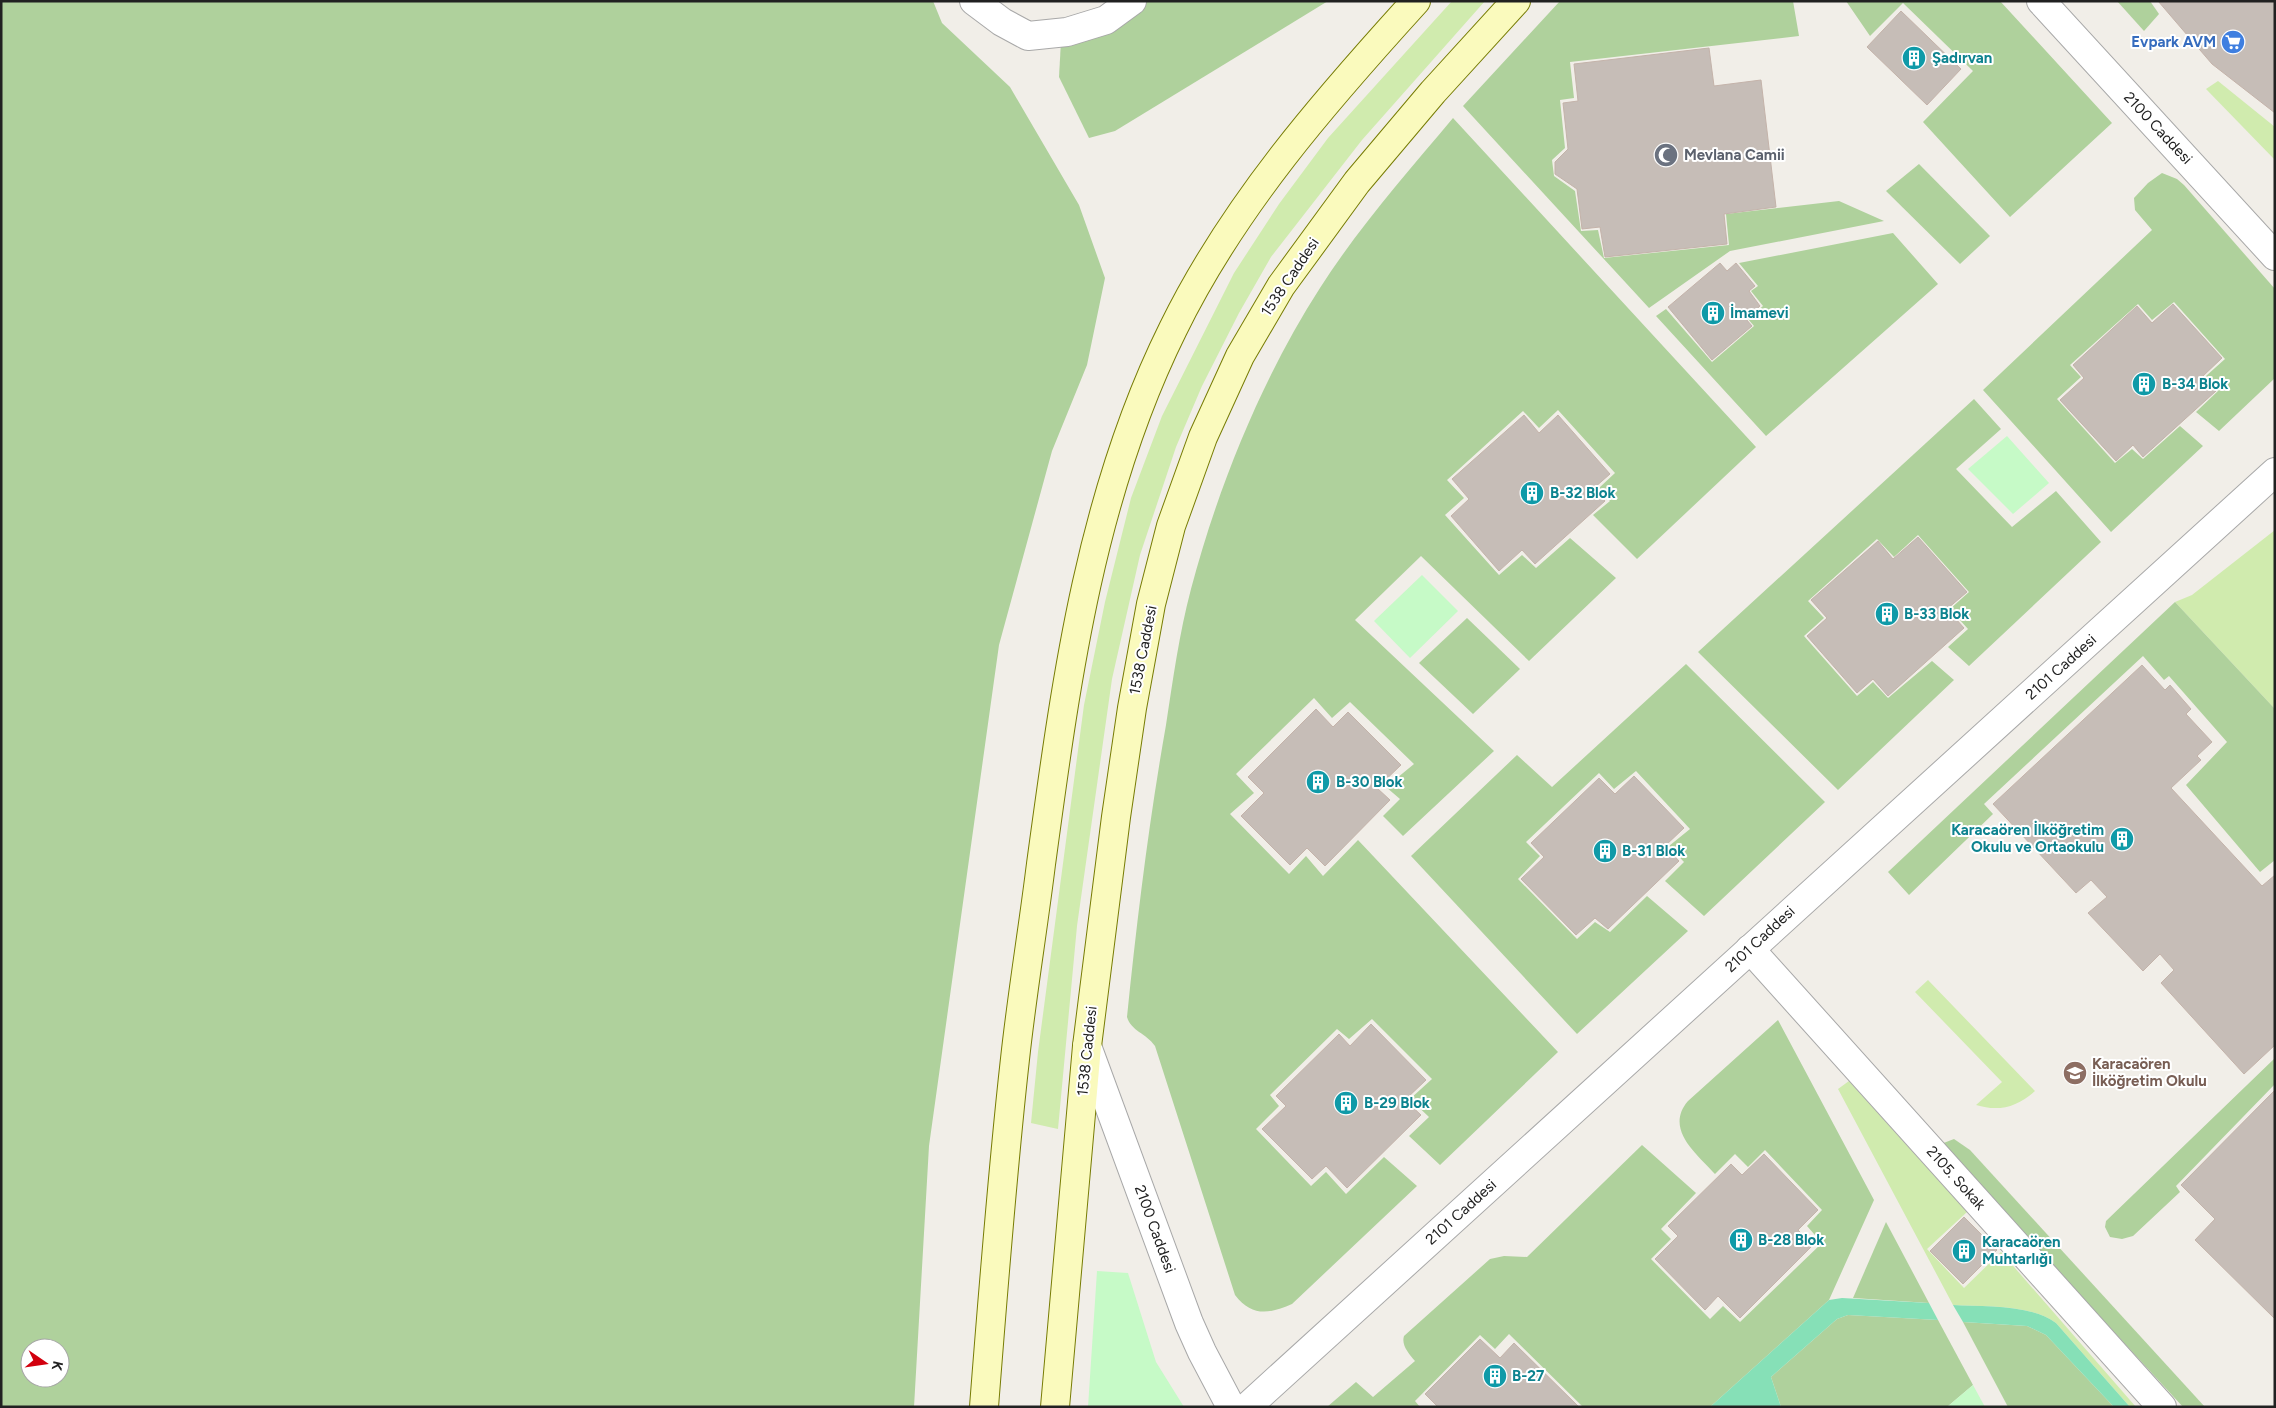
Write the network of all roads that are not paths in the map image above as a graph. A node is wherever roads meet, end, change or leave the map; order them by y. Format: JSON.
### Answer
{"nodes":[{"id":1,"x":974,"y":1,"type":"edge"},
{"id":2,"x":1132,"y":1,"type":"edge"},
{"id":3,"x":1416,"y":1,"type":"edge"},
{"id":4,"x":1516,"y":1,"type":"edge"},
{"id":5,"x":2041,"y":1,"type":"edge"},
{"id":6,"x":2275,"y":256,"type":"edge"},
{"id":7,"x":2275,"y":472,"type":"edge"},
{"id":8,"x":1750,"y":949,"type":"junction"},
{"id":9,"x":1087,"y":1046,"type":"junction"},
{"id":10,"x":984,"y":1407,"type":"edge"},
{"id":11,"x":1055,"y":1407,"type":"edge"},
{"id":12,"x":1231,"y":1407,"type":"edge"},
{"id":13,"x":1247,"y":1407,"type":"edge"},
{"id":14,"x":2162,"y":1407,"type":"edge"}],
"edges":[{"from":1,"to":2,"type":"street"},
{"from":3,"to":10,"type":"main road"},
{"from":4,"to":9,"type":"main road","name":"1538 Caddesi"},
{"from":5,"to":6,"type":"street","name":"2100 Caddesi"},
{"from":7,"to":8,"type":"street","name":"2101 Caddesi"},
{"from":8,"to":13,"type":"street","name":"2101 Caddesi"},
{"from":8,"to":14,"type":"street","name":"2105. Sokak"},
{"from":9,"to":11,"type":"main road","name":"1538 Caddesi"},
{"from":9,"to":12,"type":"street","name":"2100 Caddesi"}]}
